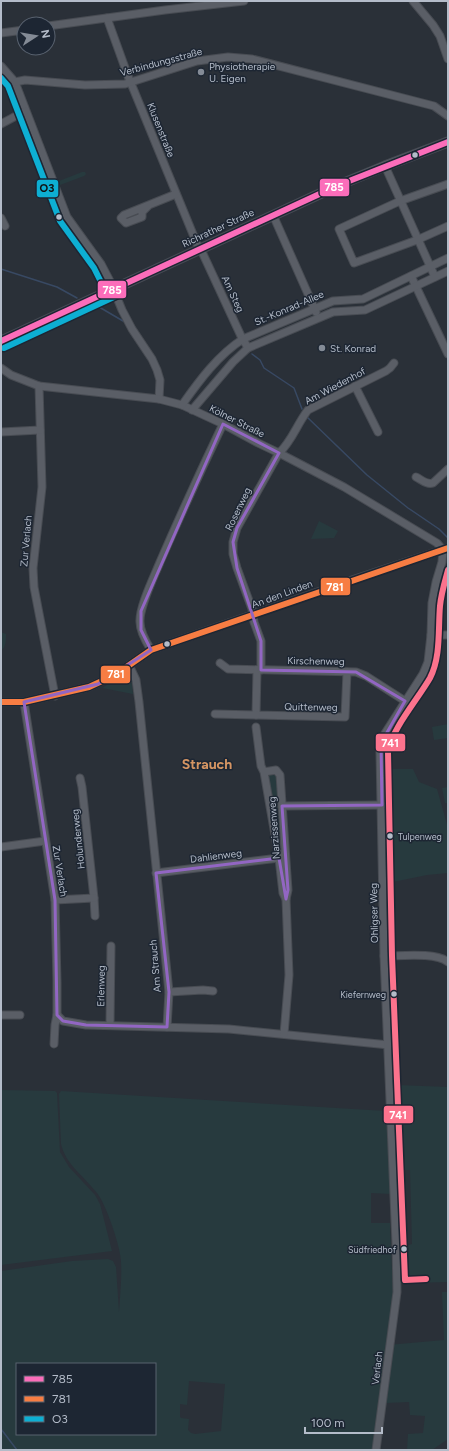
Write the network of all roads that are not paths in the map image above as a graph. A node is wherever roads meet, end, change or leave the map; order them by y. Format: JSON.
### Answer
{"nodes":[{"id":1,"x":243,"y":1,"type":"edge"},
{"id":2,"x":413,"y":1,"type":"edge"},
{"id":3,"x":107,"y":18,"type":"junction"},
{"id":4,"x":56,"y":25,"type":"edge"},
{"id":5,"x":16,"y":31,"type":"edge"},
{"id":6,"x":1,"y":33,"type":"edge"},
{"id":7,"x":448,"y":59,"type":"edge"},
{"id":8,"x":1,"y":66,"type":"edge"},
{"id":9,"x":15,"y":82,"type":"junction"},
{"id":10,"x":130,"y":83,"type":"junction"},
{"id":11,"x":25,"y":111,"type":"junction"},
{"id":12,"x":448,"y":116,"type":"edge"},
{"id":13,"x":1,"y":124,"type":"edge"},
{"id":14,"x":448,"y":142,"type":"edge"},
{"id":15,"x":385,"y":166,"type":"junction"},
{"id":16,"x":448,"y":184,"type":"edge"},
{"id":17,"x":176,"y":194,"type":"junction"},
{"id":18,"x":400,"y":201,"type":"junction"},
{"id":19,"x":148,"y":206,"type":"dead end"},
{"id":20,"x":273,"y":215,"type":"junction"},
{"id":21,"x":1,"y":218,"type":"edge"},
{"id":22,"x":5,"y":226,"type":"dead end"},
{"id":23,"x":448,"y":226,"type":"edge"},
{"id":24,"x":418,"y":240,"type":"junction"},
{"id":25,"x":200,"y":249,"type":"junction"},
{"id":26,"x":448,"y":258,"type":"edge"},
{"id":27,"x":430,"y":266,"type":"junction"},
{"id":28,"x":448,"y":271,"type":"edge"},
{"id":29,"x":411,"y":276,"type":"junction"},
{"id":30,"x":435,"y":277,"type":"junction"},
{"id":31,"x":415,"y":287,"type":"junction"},
{"id":32,"x":113,"y":289,"type":"junction"},
{"id":33,"x":315,"y":308,"type":"junction"},
{"id":34,"x":318,"y":318,"type":"junction"},
{"id":35,"x":243,"y":339,"type":"junction"},
{"id":36,"x":1,"y":341,"type":"edge"},
{"id":37,"x":248,"y":348,"type":"junction"},
{"id":38,"x":448,"y":354,"type":"edge"},
{"id":39,"x":394,"y":363,"type":"dead end"},
{"id":40,"x":1,"y":368,"type":"edge"},
{"id":41,"x":39,"y":386,"type":"junction"},
{"id":42,"x":355,"y":386,"type":"junction"},
{"id":43,"x":159,"y":399,"type":"junction"},
{"id":44,"x":182,"y":405,"type":"junction"},
{"id":45,"x":192,"y":410,"type":"junction"},
{"id":46,"x":223,"y":424,"type":"junction"},
{"id":47,"x":40,"y":430,"type":"junction"},
{"id":48,"x":1,"y":432,"type":"edge"},
{"id":49,"x":378,"y":432,"type":"dead end"},
{"id":50,"x":279,"y":453,"type":"junction"},
{"id":51,"x":448,"y":469,"type":"edge"},
{"id":52,"x":416,"y":477,"type":"dead end"},
{"id":53,"x":445,"y":549,"type":"edge"},
{"id":54,"x":253,"y":615,"type":"junction"},
{"id":55,"x":431,"y":635,"type":"junction"},
{"id":56,"x":448,"y":636,"type":"edge"},
{"id":57,"x":151,"y":650,"type":"junction"},
{"id":58,"x":220,"y":664,"type":"dead end"},
{"id":59,"x":129,"y":665,"type":"junction"},
{"id":60,"x":259,"y":670,"type":"junction"},
{"id":61,"x":347,"y":672,"type":"junction"},
{"id":62,"x":55,"y":696,"type":"junction"},
{"id":63,"x":406,"y":701,"type":"junction"},
{"id":64,"x":1,"y":702,"type":"edge"},
{"id":65,"x":24,"y":702,"type":"junction"},
{"id":66,"x":215,"y":714,"type":"dead end"},
{"id":67,"x":256,"y":715,"type":"junction"},
{"id":68,"x":256,"y":728,"type":"dead end"},
{"id":69,"x":264,"y":772,"type":"junction"},
{"id":70,"x":80,"y":778,"type":"dead end"},
{"id":71,"x":382,"y":805,"type":"junction"},
{"id":72,"x":282,"y":806,"type":"junction"},
{"id":73,"x":45,"y":842,"type":"junction"},
{"id":74,"x":1,"y":847,"type":"edge"},
{"id":75,"x":279,"y":858,"type":"junction"},
{"id":76,"x":156,"y":873,"type":"junction"},
{"id":77,"x":94,"y":898,"type":"junction"},
{"id":78,"x":286,"y":898,"type":"junction"},
{"id":79,"x":55,"y":900,"type":"junction"},
{"id":80,"x":95,"y":916,"type":"dead end"},
{"id":81,"x":111,"y":946,"type":"dead end"},
{"id":82,"x":384,"y":956,"type":"junction"},
{"id":83,"x":448,"y":962,"type":"edge"},
{"id":84,"x":213,"y":991,"type":"dead end"},
{"id":85,"x":168,"y":992,"type":"junction"},
{"id":86,"x":1,"y":1015,"type":"edge"},
{"id":87,"x":20,"y":1016,"type":"dead end"},
{"id":88,"x":56,"y":1016,"type":"junction"},
{"id":89,"x":110,"y":1025,"type":"junction"},
{"id":90,"x":167,"y":1027,"type":"junction"},
{"id":91,"x":284,"y":1034,"type":"junction"},
{"id":92,"x":54,"y":1044,"type":"dead end"},
{"id":93,"x":389,"y":1045,"type":"junction"},
{"id":94,"x":397,"y":1289,"type":"joint"},
{"id":95,"x":376,"y":1450,"type":"edge"}],
"edges":[{"from":1,"to":3,"type":"street"},
{"from":2,"to":7,"type":"street"},
{"from":3,"to":4,"type":"street"},
{"from":3,"to":10,"type":"street","name":"Klusenstraße"},
{"from":5,"to":6,"type":"street"},
{"from":8,"to":9,"type":"street"},
{"from":9,"to":10,"type":"street","name":"Verbindungsstraße"},
{"from":9,"to":11,"type":"street"},
{"from":10,"to":12,"type":"street","name":"Verbindungsstraße"},
{"from":10,"to":17,"type":"street","name":"Klusenstraße"},
{"from":11,"to":13,"type":"street"},
{"from":11,"to":32,"type":"street"},
{"from":14,"to":15,"type":"main road","name":"Richrather Straße"},
{"from":15,"to":18,"type":"street"},
{"from":15,"to":20,"type":"main road","name":"Richrather Straße"},
{"from":16,"to":18,"type":"street"},
{"from":17,"to":19,"type":"street"},
{"from":17,"to":25,"type":"street","name":"Klusenstraße"},
{"from":18,"to":24,"type":"street"},
{"from":18,"to":24,"type":"street"},
{"from":20,"to":25,"type":"main road","name":"Richrather Straße"},
{"from":20,"to":33,"type":"street"},
{"from":21,"to":22,"type":"street"},
{"from":23,"to":24,"type":"street"},
{"from":24,"to":27,"type":"street"},
{"from":25,"to":32,"type":"main road","name":"Richrather Straße"},
{"from":25,"to":35,"type":"street","name":"Am Steg"},
{"from":26,"to":27,"type":"street","name":"St.-Konrad-Allee"},
{"from":27,"to":29,"type":"street","name":"St.-Konrad-Allee"},
{"from":27,"to":30,"type":"street"},
{"from":28,"to":30,"type":"street","name":"St.-Konrad-Allee"},
{"from":29,"to":31,"type":"street"},
{"from":29,"to":33,"type":"street","name":"St.-Konrad-Allee"},
{"from":30,"to":31,"type":"street","name":"St.-Konrad-Allee"},
{"from":31,"to":34,"type":"street","name":"St.-Konrad-Allee"},
{"from":31,"to":38,"type":"street"},
{"from":32,"to":36,"type":"main road","name":"Richrather Straße"},
{"from":32,"to":43,"type":"street"},
{"from":33,"to":34,"type":"street"},
{"from":33,"to":35,"type":"street","name":"St.-Konrad-Allee"},
{"from":34,"to":37,"type":"street","name":"St.-Konrad-Allee"},
{"from":35,"to":37,"type":"street","name":"Am Steg"},
{"from":35,"to":44,"type":"street","name":"St.-Konrad-Allee"},
{"from":37,"to":45,"type":"street","name":"St.-Konrad-Allee"},
{"from":39,"to":42,"type":"street","name":"Am Wiedenhof"},
{"from":40,"to":41,"type":"street","name":"Kölner Straße"},
{"from":41,"to":43,"type":"street","name":"Kölner Straße"},
{"from":41,"to":47,"type":"street","name":"Zur Verlach"},
{"from":42,"to":49,"type":"street"},
{"from":42,"to":50,"type":"street","name":"Am Wiedenhof"},
{"from":43,"to":44,"type":"street","name":"Kölner Straße"},
{"from":44,"to":45,"type":"street","name":"Kölner Straße"},
{"from":45,"to":46,"type":"street","name":"Kölner Straße"},
{"from":46,"to":50,"type":"street","name":"Kölner Straße"},
{"from":46,"to":57,"type":"street"},
{"from":47,"to":48,"type":"street"},
{"from":47,"to":62,"type":"street","name":"Zur Verlach"},
{"from":50,"to":53,"type":"street","name":"Kölner Straße"},
{"from":50,"to":54,"type":"street","name":"Rosenweg"},
{"from":51,"to":52,"type":"street"},
{"from":53,"to":54,"type":"street","name":"An den Linden"},
{"from":53,"to":55,"type":"street","name":"Ohligser Weg"},
{"from":54,"to":57,"type":"street","name":"An den Linden"},
{"from":54,"to":60,"type":"street","name":"Rosenweg"},
{"from":55,"to":56,"type":"street"},
{"from":55,"to":63,"type":"street","name":"Ohligser Weg"},
{"from":57,"to":59,"type":"street","name":"An den Linden"},
{"from":58,"to":60,"type":"street","name":"Kirschenweg"},
{"from":59,"to":62,"type":"street","name":"An den Linden"},
{"from":59,"to":76,"type":"street","name":"Am Strauch"},
{"from":60,"to":61,"type":"street","name":"Kirschenweg"},
{"from":60,"to":67,"type":"street"},
{"from":61,"to":63,"type":"street","name":"Kirschenweg"},
{"from":61,"to":67,"type":"street","name":"Quittenweg"},
{"from":62,"to":65,"type":"street","name":"An den Linden"},
{"from":63,"to":71,"type":"street","name":"Ohligser Weg"},
{"from":64,"to":65,"type":"street","name":"An den Linden"},
{"from":65,"to":73,"type":"street","name":"Zur Verlach"},
{"from":66,"to":67,"type":"street","name":"Quittenweg"},
{"from":68,"to":69,"type":"street","name":"Narzissenweg"},
{"from":69,"to":72,"type":"street","name":"Narzissenweg"},
{"from":69,"to":75,"type":"street","name":"Narzissenweg"},
{"from":70,"to":77,"type":"street","name":"Holunderweg"},
{"from":71,"to":72,"type":"street"},
{"from":71,"to":82,"type":"street","name":"Ohligser Weg"},
{"from":72,"to":78,"type":"street","name":"Narzissenweg"},
{"from":73,"to":74,"type":"street"},
{"from":73,"to":79,"type":"street","name":"Zur Verlach"},
{"from":75,"to":76,"type":"street","name":"Dahlienweg"},
{"from":75,"to":78,"type":"street","name":"Narzissenweg"},
{"from":76,"to":85,"type":"street","name":"Am Strauch"},
{"from":77,"to":79,"type":"street"},
{"from":77,"to":80,"type":"street","name":"Holunderweg"},
{"from":78,"to":91,"type":"street","name":"Narzissenweg"},
{"from":79,"to":88,"type":"street","name":"Zur Verlach"},
{"from":81,"to":89,"type":"street","name":"Erlenweg"},
{"from":82,"to":83,"type":"street"},
{"from":82,"to":93,"type":"street","name":"Ohligser Weg"},
{"from":84,"to":85,"type":"street"},
{"from":85,"to":90,"type":"street","name":"Am Strauch"},
{"from":86,"to":87,"type":"street"},
{"from":88,"to":89,"type":"street"},
{"from":88,"to":92,"type":"street","name":"Zur Verlach"},
{"from":89,"to":90,"type":"street"},
{"from":90,"to":91,"type":"street"},
{"from":91,"to":93,"type":"street"},
{"from":93,"to":94,"type":"street","name":"Ohligser Weg"},
{"from":94,"to":95,"type":"street","name":"Verlach"}]}
